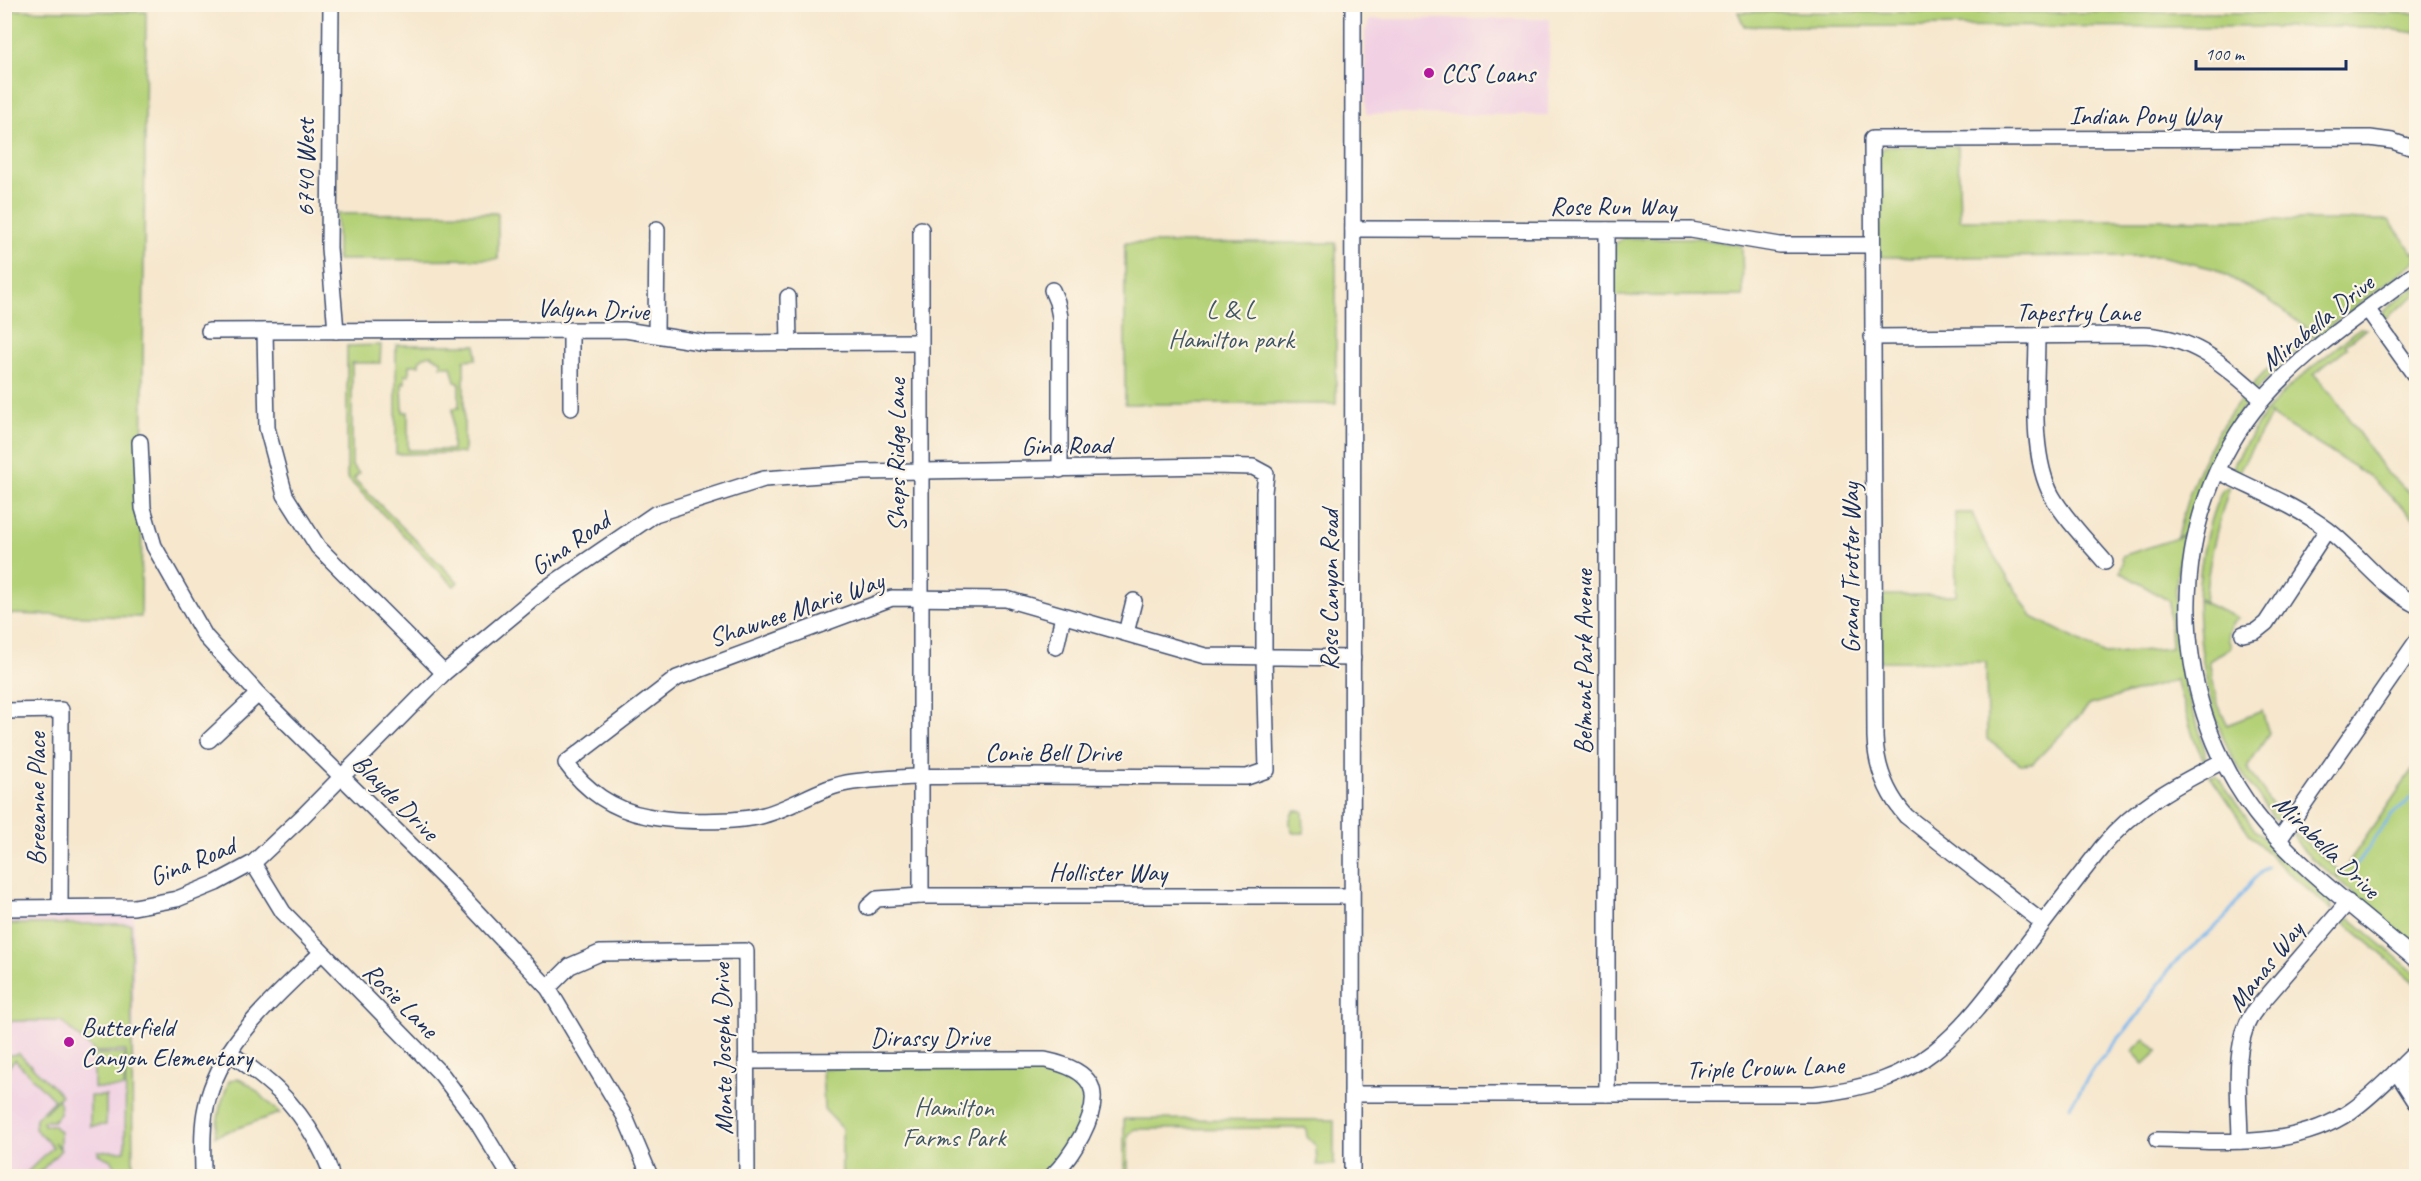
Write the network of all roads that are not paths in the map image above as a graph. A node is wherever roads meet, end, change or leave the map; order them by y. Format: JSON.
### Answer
{"nodes":[{"id":1,"x":330,"y":4,"type":"edge"},
{"id":2,"x":1353,"y":4,"type":"edge"},
{"id":3,"x":1872,"y":139,"type":"joint"},
{"id":4,"x":2416,"y":149,"type":"edge"},
{"id":5,"x":657,"y":229,"type":"dead end"},
{"id":6,"x":921,"y":229,"type":"dead end"},
{"id":7,"x":1353,"y":229,"type":"junction"},
{"id":8,"x":1607,"y":230,"type":"junction"},
{"id":9,"x":1872,"y":245,"type":"junction"},
{"id":10,"x":2416,"y":273,"type":"edge"},
{"id":11,"x":1052,"y":290,"type":"dead end"},
{"id":12,"x":788,"y":297,"type":"dead end"},
{"id":13,"x":2368,"y":309,"type":"junction"},
{"id":14,"x":209,"y":331,"type":"dead end"},
{"id":15,"x":265,"y":331,"type":"junction"},
{"id":16,"x":336,"y":331,"type":"junction"},
{"id":17,"x":571,"y":331,"type":"junction"},
{"id":18,"x":657,"y":334,"type":"junction"},
{"id":19,"x":2037,"y":336,"type":"junction"},
{"id":20,"x":1872,"y":337,"type":"junction"},
{"id":21,"x":920,"y":342,"type":"junction"},
{"id":22,"x":789,"y":343,"type":"junction"},
{"id":23,"x":2416,"y":377,"type":"edge"},
{"id":24,"x":2263,"y":399,"type":"junction"},
{"id":25,"x":571,"y":408,"type":"dead end"},
{"id":26,"x":140,"y":442,"type":"dead end"},
{"id":27,"x":1060,"y":470,"type":"junction"},
{"id":28,"x":920,"y":471,"type":"junction"},
{"id":29,"x":2218,"y":471,"type":"junction"},
{"id":30,"x":1266,"y":474,"type":"joint"},
{"id":31,"x":2327,"y":530,"type":"junction"},
{"id":32,"x":2105,"y":562,"type":"dead end"},
{"id":33,"x":920,"y":597,"type":"junction"},
{"id":34,"x":1134,"y":601,"type":"dead end"},
{"id":35,"x":2416,"y":605,"type":"edge"},
{"id":36,"x":1063,"y":616,"type":"junction"},
{"id":37,"x":1126,"y":633,"type":"junction"},
{"id":38,"x":2243,"y":634,"type":"dead end"},
{"id":39,"x":2416,"y":642,"type":"edge"},
{"id":40,"x":1056,"y":647,"type":"dead end"},
{"id":41,"x":1264,"y":657,"type":"junction"},
{"id":42,"x":1353,"y":658,"type":"junction"},
{"id":43,"x":444,"y":673,"type":"junction"},
{"id":44,"x":258,"y":694,"type":"junction"},
{"id":45,"x":4,"y":711,"type":"edge"},
{"id":46,"x":209,"y":740,"type":"dead end"},
{"id":47,"x":2223,"y":761,"type":"junction"},
{"id":48,"x":566,"y":763,"type":"joint"},
{"id":49,"x":921,"y":776,"type":"junction"},
{"id":50,"x":342,"y":777,"type":"junction"},
{"id":51,"x":2279,"y":840,"type":"junction"},
{"id":52,"x":253,"y":863,"type":"junction"},
{"id":53,"x":921,"y":896,"type":"junction"},
{"id":54,"x":1351,"y":896,"type":"junction"},
{"id":55,"x":2348,"y":902,"type":"junction"},
{"id":56,"x":868,"y":907,"type":"dead end"},
{"id":57,"x":4,"y":908,"type":"edge"},
{"id":58,"x":60,"y":908,"type":"junction"},
{"id":59,"x":2043,"y":923,"type":"junction"},
{"id":60,"x":321,"y":953,"type":"junction"},
{"id":61,"x":2416,"y":960,"type":"edge"},
{"id":62,"x":548,"y":988,"type":"junction"},
{"id":63,"x":229,"y":1052,"type":"junction"},
{"id":64,"x":2416,"y":1052,"type":"edge"},
{"id":65,"x":746,"y":1061,"type":"junction"},
{"id":66,"x":2396,"y":1071,"type":"junction"},
{"id":67,"x":1352,"y":1094,"type":"junction"},
{"id":68,"x":1607,"y":1094,"type":"junction"},
{"id":69,"x":2416,"y":1102,"type":"edge"},
{"id":70,"x":2157,"y":1140,"type":"dead end"},
{"id":71,"x":2240,"y":1141,"type":"junction"},
{"id":72,"x":203,"y":1176,"type":"edge"},
{"id":73,"x":331,"y":1176,"type":"edge"},
{"id":74,"x":510,"y":1176,"type":"edge"},
{"id":75,"x":650,"y":1176,"type":"edge"},
{"id":76,"x":747,"y":1176,"type":"edge"},
{"id":77,"x":1052,"y":1176,"type":"edge"},
{"id":78,"x":1352,"y":1176,"type":"edge"}],
"edges":[{"from":1,"to":16,"type":"street","name":"6740 West"},
{"from":2,"to":7,"type":"street","name":"Rose Canyon Road"},
{"from":3,"to":4,"type":"street","name":"Indian Pony Way"},
{"from":3,"to":9,"type":"street","name":"Grand Trotter Way"},
{"from":5,"to":18,"type":"street"},
{"from":6,"to":21,"type":"street","name":"Sheps Ridge Lane"},
{"from":7,"to":8,"type":"street","name":"Rose Run Way"},
{"from":7,"to":42,"type":"street","name":"Rose Canyon Road"},
{"from":8,"to":9,"type":"street","name":"Rose Run Way"},
{"from":8,"to":68,"type":"street","name":"Belmont Park Avenue"},
{"from":9,"to":20,"type":"street","name":"Grand Trotter Way"},
{"from":10,"to":13,"type":"street","name":"Mirabella Drive"},
{"from":11,"to":27,"type":"street"},
{"from":12,"to":22,"type":"street"},
{"from":13,"to":23,"type":"street"},
{"from":13,"to":24,"type":"street","name":"Mirabella Drive"},
{"from":14,"to":15,"type":"street","name":"Valynn Drive"},
{"from":15,"to":16,"type":"street","name":"Valynn Drive"},
{"from":15,"to":43,"type":"street"},
{"from":16,"to":17,"type":"street","name":"Valynn Drive"},
{"from":17,"to":18,"type":"street","name":"Valynn Drive"},
{"from":17,"to":25,"type":"street"},
{"from":18,"to":22,"type":"street","name":"Valynn Drive"},
{"from":19,"to":20,"type":"street","name":"Tapestry Lane"},
{"from":19,"to":24,"type":"street","name":"Tapestry Lane"},
{"from":19,"to":32,"type":"street"},
{"from":20,"to":59,"type":"street","name":"Grand Trotter Way"},
{"from":21,"to":22,"type":"street","name":"Valynn Drive"},
{"from":21,"to":28,"type":"street","name":"Sheps Ridge Lane"},
{"from":24,"to":29,"type":"street","name":"Mirabella Drive"},
{"from":26,"to":44,"type":"street","name":"Blayde Drive"},
{"from":27,"to":28,"type":"street","name":"Gina Road"},
{"from":27,"to":30,"type":"street","name":"Gina Road"},
{"from":28,"to":33,"type":"street","name":"Sheps Ridge Lane"},
{"from":28,"to":43,"type":"street","name":"Gina Road"},
{"from":29,"to":31,"type":"street"},
{"from":29,"to":47,"type":"street","name":"Mirabella Drive"},
{"from":30,"to":41,"type":"street","name":"Conie Bell Drive"},
{"from":31,"to":35,"type":"street"},
{"from":31,"to":38,"type":"street"},
{"from":33,"to":36,"type":"street","name":"Shawnee Marie Way"},
{"from":33,"to":48,"type":"street","name":"Shawnee Marie Way"},
{"from":33,"to":49,"type":"street","name":"Sheps Ridge Lane"},
{"from":34,"to":37,"type":"street"},
{"from":36,"to":37,"type":"street","name":"Shawnee Marie Way"},
{"from":36,"to":40,"type":"street"},
{"from":37,"to":41,"type":"street","name":"Shawnee Marie Way"},
{"from":39,"to":51,"type":"street"},
{"from":41,"to":42,"type":"street","name":"Shawnee Marie Way"},
{"from":41,"to":49,"type":"street","name":"Conie Bell Drive"},
{"from":42,"to":54,"type":"street","name":"Rose Canyon Road"},
{"from":43,"to":50,"type":"street","name":"Gina Road"},
{"from":44,"to":46,"type":"street"},
{"from":44,"to":50,"type":"street","name":"Blayde Drive"},
{"from":45,"to":58,"type":"street","name":"Breeanne Place"},
{"from":47,"to":51,"type":"street","name":"Mirabella Drive"},
{"from":47,"to":59,"type":"street","name":"Triple Crown Lane"},
{"from":48,"to":49,"type":"street","name":"Conie Bell Drive"},
{"from":49,"to":53,"type":"street","name":"Sheps Ridge Lane"},
{"from":50,"to":52,"type":"street","name":"Gina Road"},
{"from":50,"to":62,"type":"street","name":"Blayde Drive"},
{"from":51,"to":55,"type":"street","name":"Mirabella Drive"},
{"from":52,"to":58,"type":"street","name":"Gina Road"},
{"from":52,"to":60,"type":"street","name":"Rosie Lane"},
{"from":53,"to":54,"type":"street","name":"Hollister Way"},
{"from":53,"to":56,"type":"street","name":"Hollister Way"},
{"from":54,"to":67,"type":"street","name":"Rose Canyon Road"},
{"from":55,"to":61,"type":"street","name":"Mirabella Drive"},
{"from":55,"to":71,"type":"street","name":"Manas Way"},
{"from":57,"to":58,"type":"street","name":"Gina Road"},
{"from":59,"to":68,"type":"street","name":"Triple Crown Lane"},
{"from":60,"to":63,"type":"street"},
{"from":60,"to":74,"type":"street","name":"Rosie Lane"},
{"from":62,"to":65,"type":"street","name":"Monte Joseph Drive"},
{"from":62,"to":75,"type":"street","name":"Blayde Drive"},
{"from":63,"to":72,"type":"street"},
{"from":63,"to":73,"type":"street"},
{"from":64,"to":66,"type":"street"},
{"from":65,"to":76,"type":"street","name":"Monte Joseph Drive"},
{"from":65,"to":77,"type":"street","name":"Dirassy Drive"},
{"from":66,"to":69,"type":"street"},
{"from":66,"to":71,"type":"street"},
{"from":67,"to":68,"type":"street","name":"Triple Crown Lane"},
{"from":67,"to":78,"type":"street","name":"Rose Canyon Road"},
{"from":70,"to":71,"type":"street"}]}
